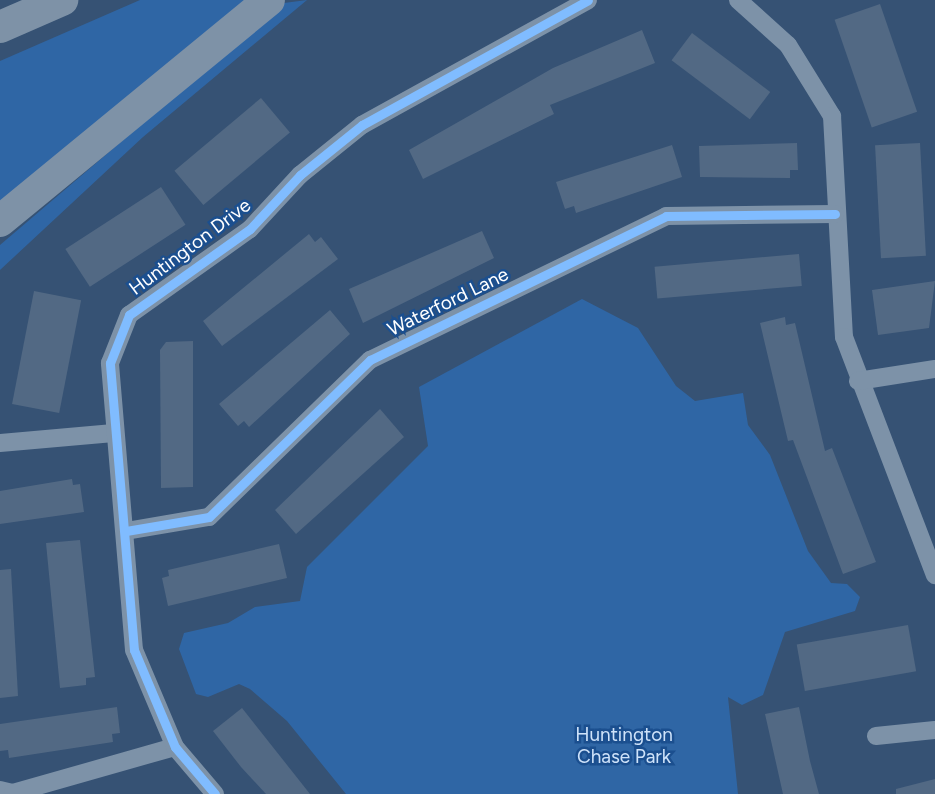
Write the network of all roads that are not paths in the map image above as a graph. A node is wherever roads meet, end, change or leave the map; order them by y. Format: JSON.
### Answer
{"nodes":[{"id":1,"x":62,"y":0,"type":"edge"},
{"id":2,"x":269,"y":0,"type":"edge"},
{"id":3,"x":588,"y":0,"type":"edge"},
{"id":4,"x":738,"y":0,"type":"edge"},
{"id":5,"x":0,"y":27,"type":"edge"},
{"id":6,"x":835,"y":214,"type":"junction"},
{"id":7,"x":0,"y":221,"type":"edge"},
{"id":8,"x":935,"y":369,"type":"edge"},
{"id":9,"x":858,"y":381,"type":"junction"},
{"id":10,"x":114,"y":433,"type":"junction"},
{"id":11,"x":0,"y":443,"type":"edge"},
{"id":12,"x":126,"y":531,"type":"junction"},
{"id":13,"x":935,"y":575,"type":"edge"},
{"id":14,"x":935,"y":730,"type":"edge"},
{"id":15,"x":876,"y":736,"type":"dead end"},
{"id":16,"x":175,"y":747,"type":"junction"},
{"id":17,"x":0,"y":790,"type":"edge"},
{"id":18,"x":215,"y":794,"type":"edge"}],
"edges":[{"from":1,"to":5,"type":"highway"},
{"from":2,"to":7,"type":"highway"},
{"from":3,"to":10,"type":"street","name":"Huntington Drive"},
{"from":4,"to":6,"type":"street"},
{"from":6,"to":9,"type":"street"},
{"from":6,"to":12,"type":"street","name":"Waterford Lane"},
{"from":8,"to":9,"type":"street"},
{"from":9,"to":13,"type":"street"},
{"from":10,"to":11,"type":"street"},
{"from":10,"to":12,"type":"street","name":"Huntington Drive"},
{"from":12,"to":16,"type":"street","name":"Huntington Drive"},
{"from":14,"to":15,"type":"street"},
{"from":16,"to":17,"type":"street"},
{"from":16,"to":18,"type":"street","name":"Huntington Drive"}]}
